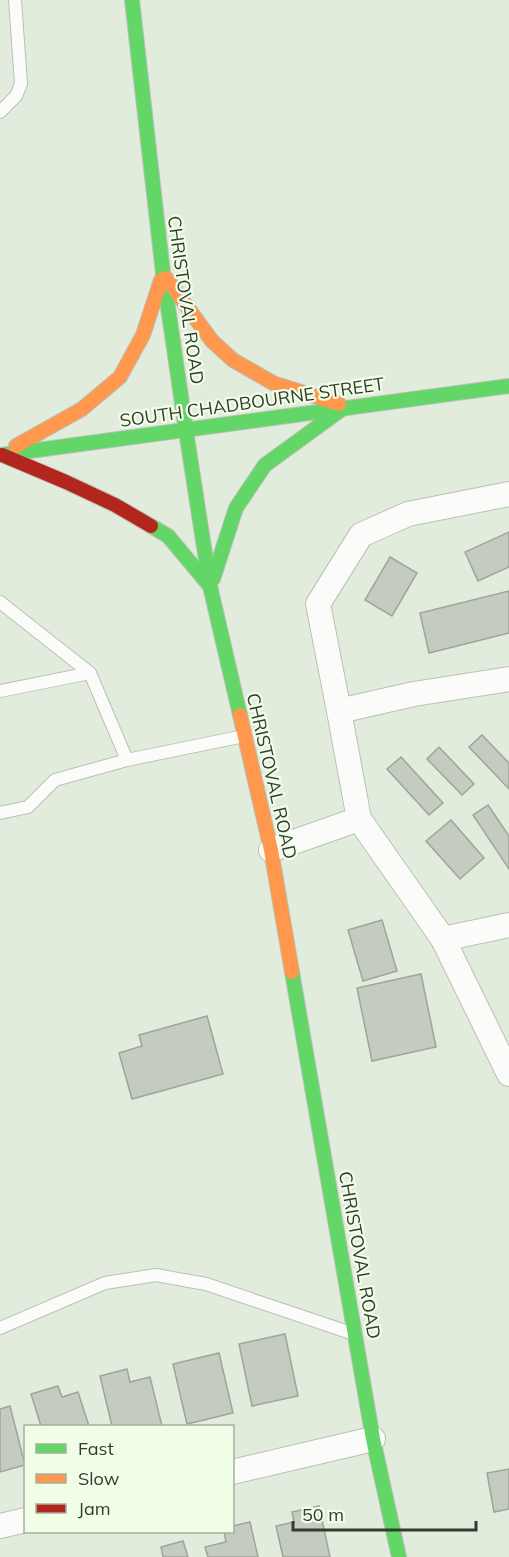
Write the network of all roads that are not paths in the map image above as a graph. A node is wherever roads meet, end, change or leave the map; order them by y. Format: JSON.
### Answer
{"nodes":[{"id":1,"x":15,"y":0,"type":"edge"},
{"id":2,"x":132,"y":0,"type":"edge"},
{"id":3,"x":0,"y":112,"type":"edge"},
{"id":4,"x":163,"y":273,"type":"junction"},
{"id":5,"x":509,"y":386,"type":"edge"},
{"id":6,"x":346,"y":407,"type":"junction"},
{"id":7,"x":186,"y":430,"type":"junction"},
{"id":8,"x":1,"y":454,"type":"edge"},
{"id":9,"x":509,"y":495,"type":"edge"},
{"id":10,"x":210,"y":586,"type":"junction"},
{"id":11,"x":0,"y":602,"type":"edge"},
{"id":12,"x":90,"y":674,"type":"junction"},
{"id":13,"x":509,"y":679,"type":"edge"},
{"id":14,"x":0,"y":691,"type":"edge"},
{"id":15,"x":339,"y":711,"type":"junction"},
{"id":16,"x":245,"y":736,"type":"junction"},
{"id":17,"x":127,"y":760,"type":"junction"},
{"id":18,"x":0,"y":813,"type":"edge"},
{"id":19,"x":360,"y":819,"type":"junction"},
{"id":20,"x":271,"y":850,"type":"junction"},
{"id":21,"x":509,"y":925,"type":"edge"},
{"id":22,"x":443,"y":939,"type":"junction"},
{"id":23,"x":509,"y":1074,"type":"edge"},
{"id":24,"x":0,"y":1328,"type":"edge"},
{"id":25,"x":355,"y":1334,"type":"junction"},
{"id":26,"x":373,"y":1439,"type":"junction"},
{"id":27,"x":234,"y":1472,"type":"edge"},
{"id":28,"x":24,"y":1520,"type":"edge"},
{"id":29,"x":0,"y":1526,"type":"edge"},
{"id":30,"x":399,"y":1557,"type":"edge"}],
"edges":[{"from":1,"to":3,"type":"lane"},
{"from":2,"to":4,"type":"main road","name":"CHRISTOVAL ROAD"},
{"from":4,"to":6,"type":"main road"},
{"from":4,"to":7,"type":"main road","name":"CHRISTOVAL ROAD"},
{"from":4,"to":8,"type":"main road"},
{"from":5,"to":6,"type":"main road","name":"SOUTH CHADBOURNE STREET"},
{"from":6,"to":7,"type":"main road","name":"SOUTH CHADBOURNE STREET"},
{"from":6,"to":10,"type":"main road"},
{"from":7,"to":8,"type":"main road","name":"SOUTH CHADBOURNE STREET"},
{"from":7,"to":10,"type":"main road","name":"CHRISTOVAL ROAD"},
{"from":8,"to":10,"type":"main road"},
{"from":9,"to":15,"type":"street"},
{"from":10,"to":16,"type":"main road","name":"CHRISTOVAL ROAD"},
{"from":11,"to":12,"type":"lane"},
{"from":12,"to":14,"type":"lane"},
{"from":12,"to":17,"type":"lane"},
{"from":13,"to":15,"type":"street"},
{"from":15,"to":19,"type":"street"},
{"from":16,"to":17,"type":"lane"},
{"from":16,"to":20,"type":"main road","name":"CHRISTOVAL ROAD"},
{"from":17,"to":18,"type":"lane"},
{"from":19,"to":20,"type":"street"},
{"from":19,"to":22,"type":"street"},
{"from":20,"to":25,"type":"main road","name":"CHRISTOVAL ROAD"},
{"from":21,"to":22,"type":"street"},
{"from":22,"to":23,"type":"street"},
{"from":24,"to":25,"type":"lane"},
{"from":25,"to":26,"type":"main road","name":"CHRISTOVAL ROAD"},
{"from":26,"to":27,"type":"street"},
{"from":26,"to":30,"type":"main road","name":"CHRISTOVAL ROAD"},
{"from":28,"to":29,"type":"street"}]}
